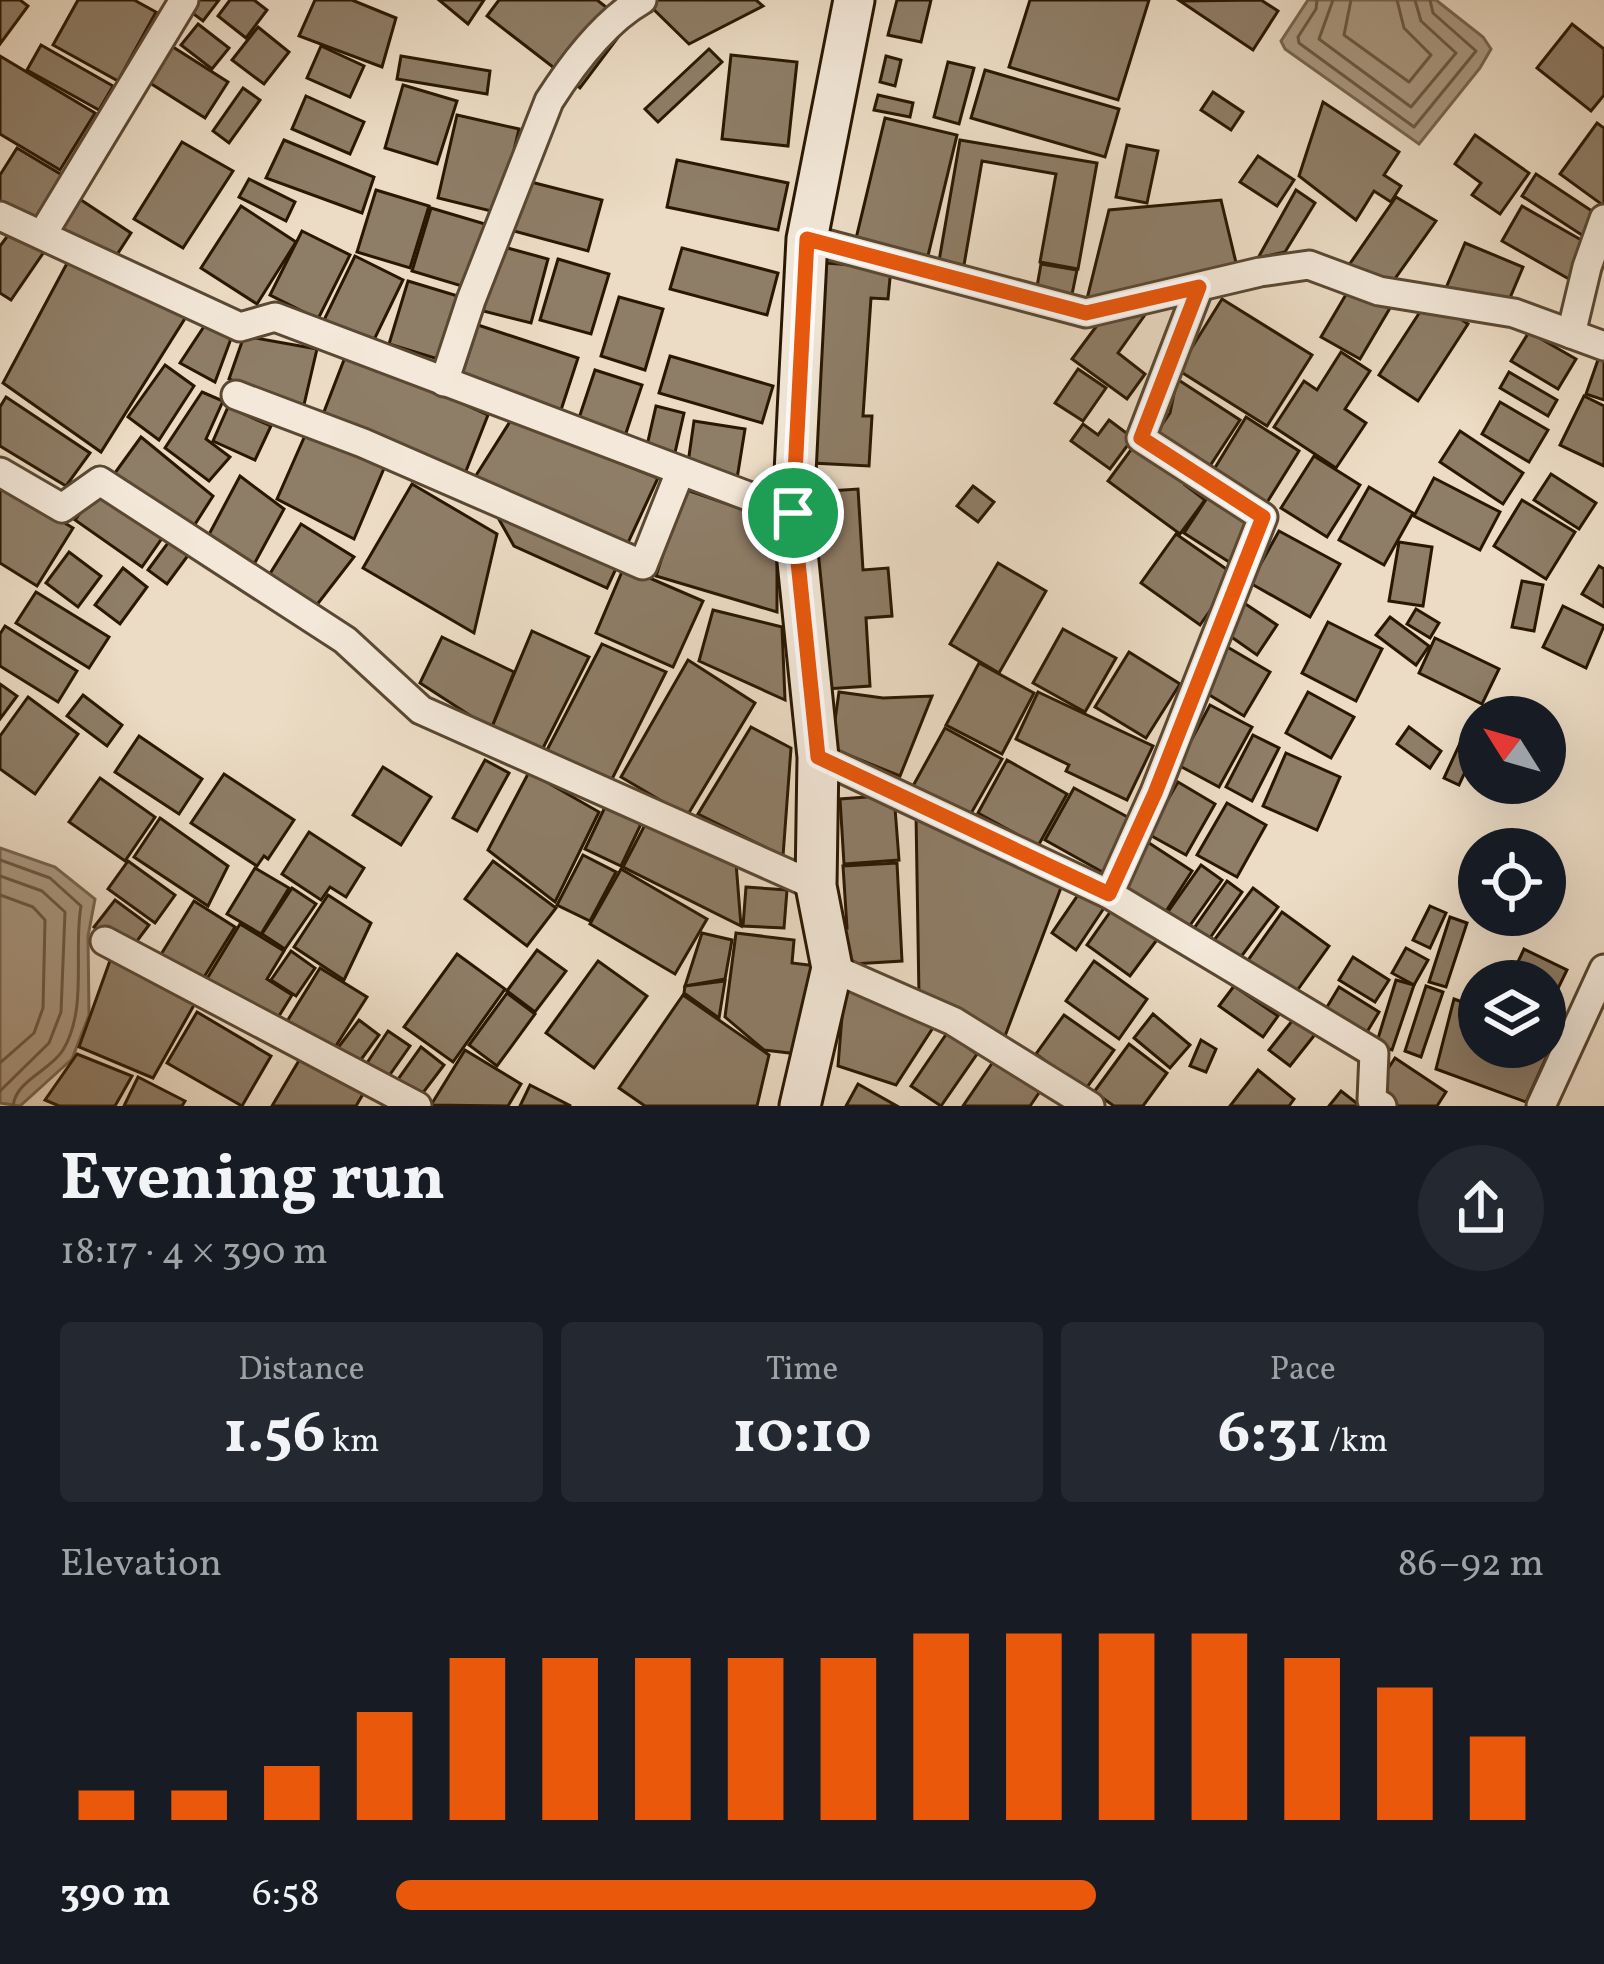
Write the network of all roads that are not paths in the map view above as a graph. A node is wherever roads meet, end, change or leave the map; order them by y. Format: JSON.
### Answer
{"nodes":[{"id":1,"x":184,"y":0,"type":"edge"},
{"id":2,"x":642,"y":0,"type":"edge"},
{"id":3,"x":854,"y":0,"type":"edge"},
{"id":4,"x":0,"y":216,"type":"edge"},
{"id":5,"x":1604,"y":219,"type":"edge"},
{"id":6,"x":42,"y":235,"type":"junction"},
{"id":7,"x":807,"y":239,"type":"junction"},
{"id":8,"x":1199,"y":287,"type":"junction"},
{"id":9,"x":1571,"y":334,"type":"junction"},
{"id":10,"x":1604,"y":346,"type":"edge"},
{"id":11,"x":444,"y":382,"type":"junction"},
{"id":12,"x":236,"y":395,"type":"dead end"},
{"id":13,"x":0,"y":472,"type":"edge"},
{"id":14,"x":680,"y":472,"type":"junction"},
{"id":15,"x":793,"y":513,"type":"junction"},
{"id":16,"x":818,"y":757,"type":"junction"},
{"id":17,"x":816,"y":886,"type":"junction"},
{"id":18,"x":1109,"y":894,"type":"junction"},
{"id":19,"x":105,"y":941,"type":"dead end"},
{"id":20,"x":832,"y":968,"type":"junction"},
{"id":21,"x":1604,"y":968,"type":"edge"},
{"id":22,"x":417,"y":1106,"type":"edge"},
{"id":23,"x":800,"y":1106,"type":"edge"},
{"id":24,"x":1090,"y":1106,"type":"edge"},
{"id":25,"x":1382,"y":1106,"type":"edge"},
{"id":26,"x":1541,"y":1106,"type":"edge"}],
"edges":[{"from":1,"to":6,"type":"street"},
{"from":2,"to":11,"type":"street"},
{"from":3,"to":7,"type":"main road"},
{"from":4,"to":6,"type":"street"},
{"from":5,"to":9,"type":"street"},
{"from":6,"to":11,"type":"street"},
{"from":7,"to":8,"type":"street"},
{"from":7,"to":15,"type":"main road"},
{"from":8,"to":9,"type":"street"},
{"from":8,"to":18,"type":"street"},
{"from":9,"to":10,"type":"street"},
{"from":11,"to":14,"type":"street"},
{"from":12,"to":14,"type":"street"},
{"from":13,"to":17,"type":"street"},
{"from":14,"to":15,"type":"street"},
{"from":15,"to":16,"type":"main road"},
{"from":16,"to":17,"type":"main road"},
{"from":16,"to":18,"type":"street"},
{"from":17,"to":20,"type":"main road"},
{"from":18,"to":25,"type":"street"},
{"from":19,"to":22,"type":"street"},
{"from":20,"to":23,"type":"main road"},
{"from":20,"to":24,"type":"street"},
{"from":21,"to":26,"type":"street"}]}
